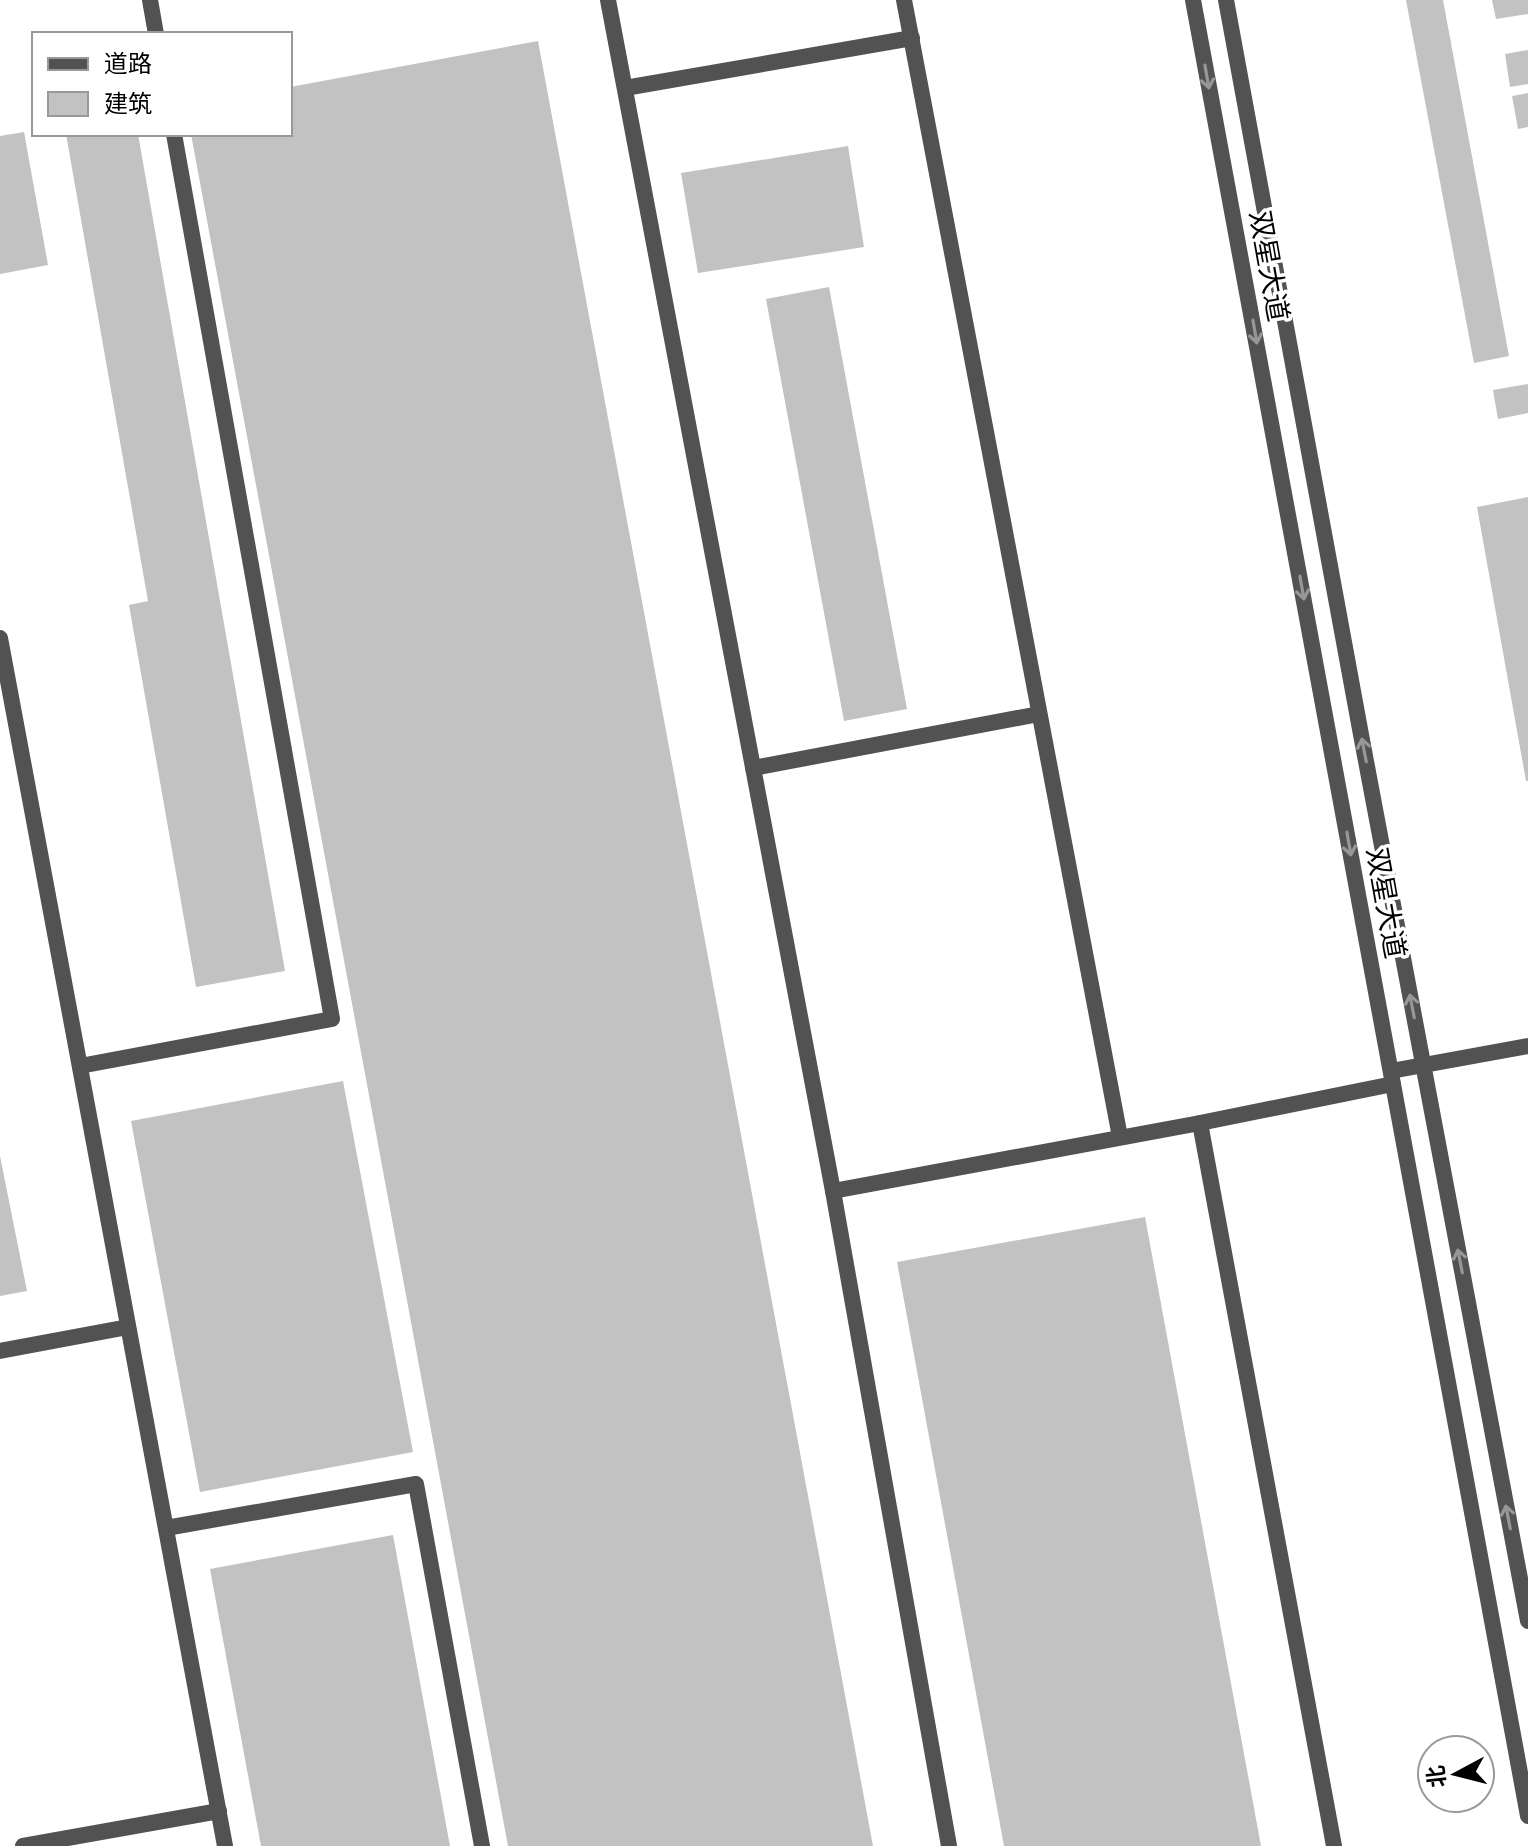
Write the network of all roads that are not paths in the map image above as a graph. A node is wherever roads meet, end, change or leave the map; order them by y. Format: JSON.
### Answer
{"nodes":[{"id":1,"x":150,"y":0,"type":"edge"},
{"id":2,"x":608,"y":0,"type":"edge"},
{"id":3,"x":904,"y":0,"type":"edge"},
{"id":4,"x":1193,"y":0,"type":"edge"},
{"id":5,"x":1226,"y":0,"type":"edge"},
{"id":6,"x":156,"y":32,"type":"edge"},
{"id":7,"x":912,"y":38,"type":"junction"},
{"id":8,"x":625,"y":88,"type":"junction"},
{"id":9,"x":174,"y":136,"type":"edge"},
{"id":10,"x":0,"y":638,"type":"edge"},
{"id":11,"x":2,"y":662,"type":"edge"},
{"id":12,"x":1039,"y":714,"type":"junction"},
{"id":13,"x":753,"y":768,"type":"junction"},
{"id":14,"x":1528,"y":1046,"type":"edge"},
{"id":15,"x":1423,"y":1065,"type":"junction"},
{"id":16,"x":80,"y":1066,"type":"junction"},
{"id":17,"x":1392,"y":1077,"type":"junction"},
{"id":18,"x":1200,"y":1123,"type":"junction"},
{"id":19,"x":1120,"y":1137,"type":"junction"},
{"id":20,"x":833,"y":1191,"type":"junction"},
{"id":21,"x":128,"y":1327,"type":"junction"},
{"id":22,"x":0,"y":1351,"type":"edge"},
{"id":23,"x":166,"y":1528,"type":"junction"},
{"id":24,"x":1528,"y":1621,"type":"edge"},
{"id":25,"x":219,"y":1811,"type":"junction"},
{"id":26,"x":1528,"y":1816,"type":"edge"},
{"id":27,"x":23,"y":1846,"type":"edge"},
{"id":28,"x":225,"y":1846,"type":"edge"},
{"id":29,"x":482,"y":1846,"type":"edge"},
{"id":30,"x":949,"y":1846,"type":"edge"},
{"id":31,"x":1334,"y":1846,"type":"edge"}],
"edges":[{"from":1,"to":6,"type":"street"},
{"from":2,"to":8,"type":"street"},
{"from":3,"to":7,"type":"street"},
{"from":4,"to":17,"type":"street","name":"双星大道","one_way":true},
{"from":15,"to":5,"type":"street","name":"双星大道","one_way":true},
{"from":7,"to":8,"type":"street"},
{"from":7,"to":12,"type":"street"},
{"from":8,"to":13,"type":"street"},
{"from":9,"to":16,"type":"street"},
{"from":10,"to":11,"type":"street"},
{"from":11,"to":16,"type":"street"},
{"from":12,"to":13,"type":"street"},
{"from":12,"to":19,"type":"street"},
{"from":13,"to":20,"type":"street"},
{"from":14,"to":15,"type":"street"},
{"from":15,"to":17,"type":"street"},
{"from":24,"to":15,"type":"street","name":"双星大道","one_way":true},
{"from":16,"to":21,"type":"street"},
{"from":17,"to":18,"type":"street"},
{"from":17,"to":26,"type":"street","name":"双星大道"},
{"from":18,"to":19,"type":"street"},
{"from":18,"to":31,"type":"street"},
{"from":19,"to":20,"type":"street"},
{"from":20,"to":30,"type":"street"},
{"from":21,"to":22,"type":"street"},
{"from":21,"to":23,"type":"street"},
{"from":23,"to":25,"type":"street"},
{"from":23,"to":29,"type":"street"},
{"from":25,"to":27,"type":"street"},
{"from":25,"to":28,"type":"street"}]}
